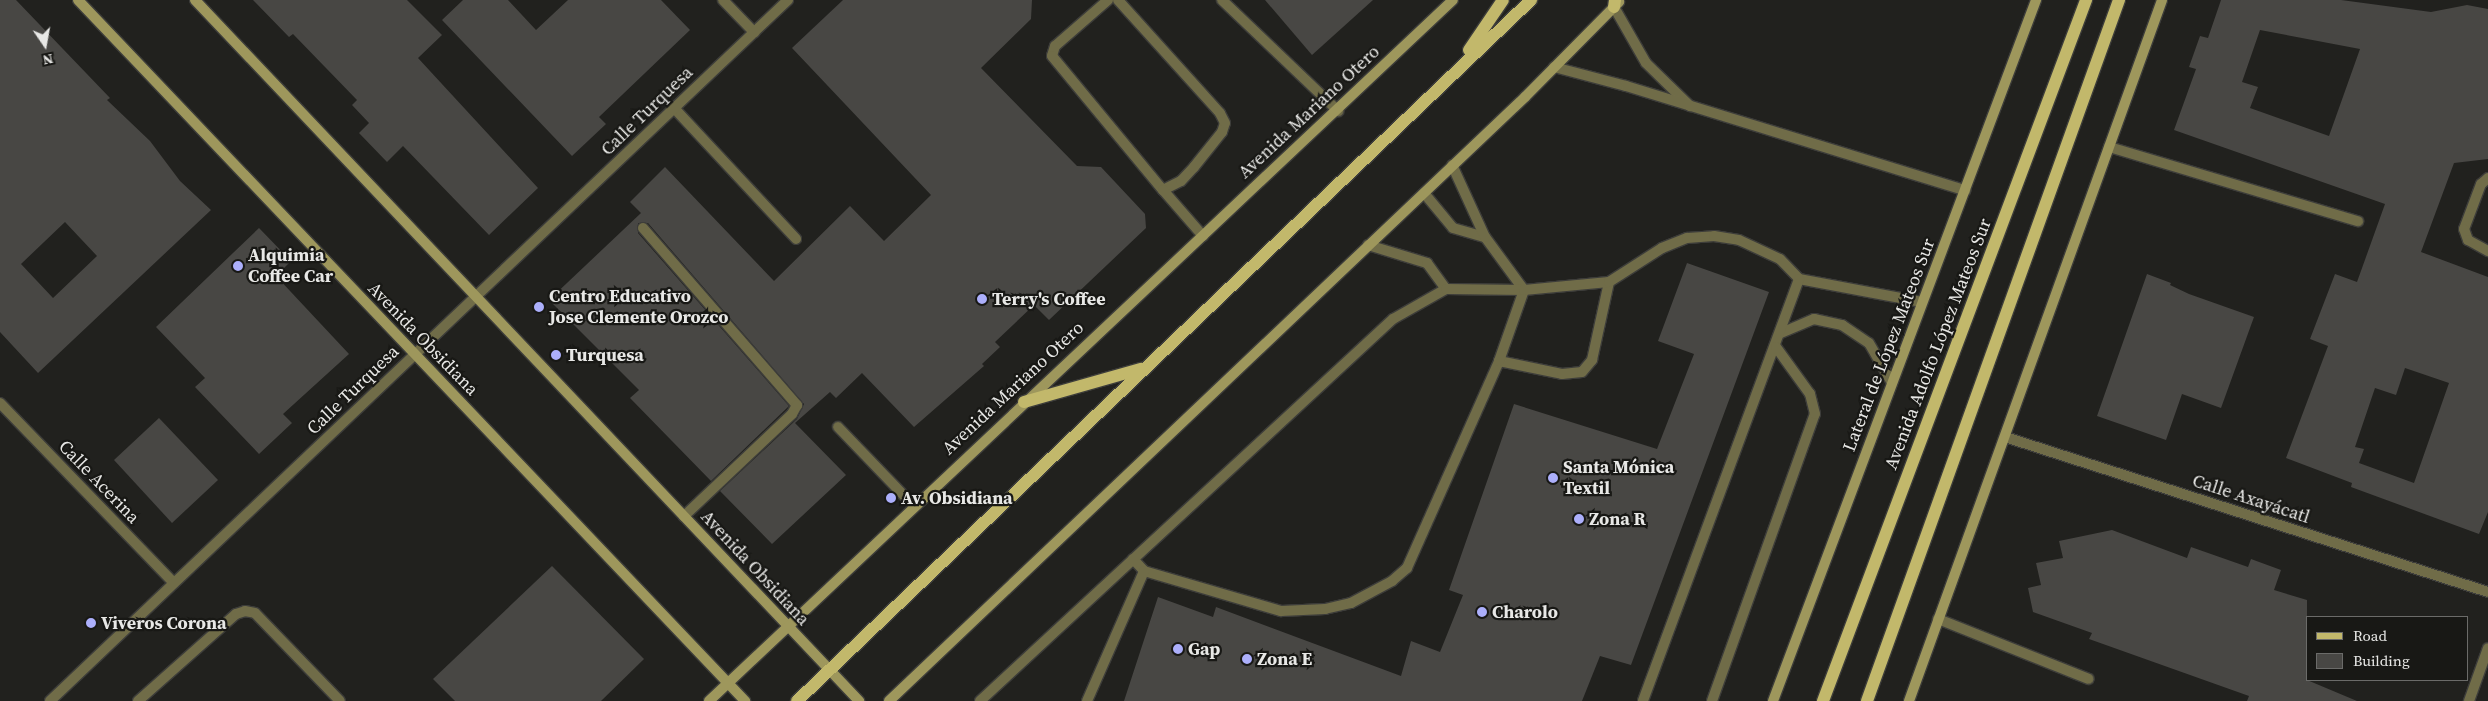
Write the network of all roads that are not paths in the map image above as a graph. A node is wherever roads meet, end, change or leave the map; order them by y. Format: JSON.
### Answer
{"nodes":[{"id":1,"x":78,"y":0,"type":"edge"},
{"id":2,"x":195,"y":0,"type":"edge"},
{"id":3,"x":723,"y":0,"type":"edge"},
{"id":4,"x":788,"y":0,"type":"edge"},
{"id":5,"x":1108,"y":0,"type":"edge"},
{"id":6,"x":1118,"y":0,"type":"edge"},
{"id":7,"x":1222,"y":0,"type":"edge"},
{"id":8,"x":1453,"y":0,"type":"edge"},
{"id":9,"x":1503,"y":0,"type":"edge"},
{"id":10,"x":1531,"y":0,"type":"edge"},
{"id":11,"x":2036,"y":0,"type":"edge"},
{"id":12,"x":2086,"y":0,"type":"edge"},
{"id":13,"x":2119,"y":0,"type":"edge"},
{"id":14,"x":2162,"y":0,"type":"edge"},
{"id":15,"x":1617,"y":2,"type":"edge"},
{"id":16,"x":754,"y":32,"type":"junction"},
{"id":17,"x":1458,"y":67,"type":"junction"},
{"id":18,"x":1554,"y":67,"type":"junction"},
{"id":19,"x":674,"y":108,"type":"junction"},
{"id":20,"x":1693,"y":108,"type":"junction"},
{"id":21,"x":1338,"y":111,"type":"junction"},
{"id":22,"x":2109,"y":147,"type":"junction"},
{"id":23,"x":1452,"y":165,"type":"junction"},
{"id":24,"x":2488,"y":178,"type":"edge"},
{"id":25,"x":1163,"y":190,"type":"junction"},
{"id":26,"x":1965,"y":190,"type":"junction"},
{"id":27,"x":1424,"y":193,"type":"junction"},
{"id":28,"x":2358,"y":221,"type":"dead end"},
{"id":29,"x":643,"y":228,"type":"dead end"},
{"id":30,"x":1203,"y":236,"type":"junction"},
{"id":31,"x":1486,"y":237,"type":"junction"},
{"id":32,"x":796,"y":239,"type":"dead end"},
{"id":33,"x":1368,"y":245,"type":"junction"},
{"id":34,"x":2488,"y":251,"type":"edge"},
{"id":35,"x":1798,"y":279,"type":"junction"},
{"id":36,"x":1609,"y":282,"type":"junction"},
{"id":37,"x":1446,"y":289,"type":"junction"},
{"id":38,"x":1524,"y":290,"type":"junction"},
{"id":39,"x":476,"y":297,"type":"junction"},
{"id":40,"x":1922,"y":302,"type":"junction"},
{"id":41,"x":1781,"y":333,"type":"junction"},
{"id":42,"x":1776,"y":347,"type":"junction"},
{"id":43,"x":415,"y":354,"type":"junction"},
{"id":44,"x":1499,"y":361,"type":"junction"},
{"id":45,"x":1144,"y":368,"type":"junction"},
{"id":46,"x":1892,"y":383,"type":"junction"},
{"id":47,"x":0,"y":402,"type":"edge"},
{"id":48,"x":1024,"y":402,"type":"junction"},
{"id":49,"x":838,"y":427,"type":"dead end"},
{"id":50,"x":2005,"y":437,"type":"junction"},
{"id":51,"x":914,"y":506,"type":"junction"},
{"id":52,"x":684,"y":516,"type":"junction"},
{"id":53,"x":1133,"y":559,"type":"junction"},
{"id":54,"x":1144,"y":571,"type":"junction"},
{"id":55,"x":174,"y":583,"type":"junction"},
{"id":56,"x":2488,"y":592,"type":"edge"},
{"id":57,"x":1938,"y":619,"type":"junction"},
{"id":58,"x":788,"y":626,"type":"junction"},
{"id":59,"x":2488,"y":648,"type":"edge"},
{"id":60,"x":829,"y":670,"type":"junction"},
{"id":61,"x":2088,"y":679,"type":"dead end"},
{"id":62,"x":728,"y":683,"type":"junction"},
{"id":63,"x":50,"y":701,"type":"edge"},
{"id":64,"x":138,"y":701,"type":"edge"},
{"id":65,"x":340,"y":701,"type":"edge"},
{"id":66,"x":709,"y":701,"type":"edge"},
{"id":67,"x":745,"y":701,"type":"edge"},
{"id":68,"x":797,"y":701,"type":"edge"},
{"id":69,"x":859,"y":701,"type":"edge"},
{"id":70,"x":889,"y":701,"type":"edge"},
{"id":71,"x":980,"y":701,"type":"edge"},
{"id":72,"x":1087,"y":701,"type":"edge"},
{"id":73,"x":1642,"y":701,"type":"edge"},
{"id":74,"x":1712,"y":701,"type":"edge"},
{"id":75,"x":1773,"y":701,"type":"edge"},
{"id":76,"x":1824,"y":701,"type":"edge"},
{"id":77,"x":1867,"y":701,"type":"edge"},
{"id":78,"x":1909,"y":701,"type":"edge"},
{"id":79,"x":2469,"y":701,"type":"edge"}],
"edges":[{"from":1,"to":43,"type":"main road","name":"Avenida Obsidiana"},
{"from":2,"to":39,"type":"main road","name":"Avenida Obsidiana"},
{"from":3,"to":16,"type":"street"},
{"from":4,"to":16,"type":"street","name":"Calle Turquesa"},
{"from":5,"to":25,"type":"street"},
{"from":6,"to":25,"type":"street"},
{"from":7,"to":21,"type":"street"},
{"from":8,"to":21,"type":"main road","name":"Avenida Mariano Otero"},
{"from":9,"to":17,"type":"main road"},
{"from":10,"to":17,"type":"main road"},
{"from":11,"to":26,"type":"main road","name":"Lateral de López Mateos Sur"},
{"from":12,"to":76,"type":"main road","name":"Avenida Adolfo López Mateos Sur"},
{"from":13,"to":77,"type":"main road"},
{"from":14,"to":22,"type":"main road"},
{"from":15,"to":18,"type":"main road"},
{"from":15,"to":20,"type":"street"},
{"from":16,"to":19,"type":"street","name":"Calle Turquesa"},
{"from":17,"to":45,"type":"main road"},
{"from":18,"to":20,"type":"street"},
{"from":18,"to":23,"type":"main road"},
{"from":19,"to":32,"type":"street"},
{"from":19,"to":39,"type":"street","name":"Calle Turquesa"},
{"from":20,"to":26,"type":"street"},
{"from":21,"to":30,"type":"main road","name":"Avenida Mariano Otero"},
{"from":22,"to":28,"type":"street"},
{"from":22,"to":50,"type":"main road"},
{"from":23,"to":27,"type":"main road"},
{"from":23,"to":31,"type":"street"},
{"from":24,"to":34,"type":"street"},
{"from":25,"to":30,"type":"street"},
{"from":26,"to":40,"type":"main road","name":"Lateral de López Mateos Sur"},
{"from":27,"to":31,"type":"street"},
{"from":27,"to":33,"type":"main road"},
{"from":29,"to":52,"type":"street"},
{"from":30,"to":48,"type":"main road","name":"Avenida Mariano Otero"},
{"from":31,"to":38,"type":"street"},
{"from":33,"to":37,"type":"street"},
{"from":33,"to":70,"type":"main road"},
{"from":35,"to":36,"type":"street"},
{"from":35,"to":40,"type":"street"},
{"from":35,"to":41,"type":"street"},
{"from":36,"to":38,"type":"street"},
{"from":36,"to":44,"type":"street"},
{"from":37,"to":38,"type":"street"},
{"from":37,"to":53,"type":"street"},
{"from":38,"to":44,"type":"street"},
{"from":39,"to":43,"type":"street","name":"Calle Turquesa"},
{"from":39,"to":52,"type":"main road","name":"Avenida Obsidiana"},
{"from":40,"to":46,"type":"main road","name":"Lateral de López Mateos Sur"},
{"from":41,"to":42,"type":"street"},
{"from":41,"to":46,"type":"street"},
{"from":42,"to":73,"type":"street"},
{"from":42,"to":74,"type":"street"},
{"from":43,"to":55,"type":"street","name":"Calle Turquesa"},
{"from":43,"to":62,"type":"main road","name":"Avenida Obsidiana"},
{"from":44,"to":54,"type":"street"},
{"from":45,"to":48,"type":"main road"},
{"from":45,"to":60,"type":"main road"},
{"from":46,"to":75,"type":"main road","name":"Lateral de López Mateos Sur"},
{"from":47,"to":55,"type":"street","name":"Calle Acerina"},
{"from":48,"to":51,"type":"main road","name":"Avenida Mariano Otero"},
{"from":49,"to":51,"type":"street"},
{"from":50,"to":56,"type":"street","name":"Calle Axayácatl"},
{"from":50,"to":57,"type":"main road"},
{"from":51,"to":58,"type":"main road","name":"Avenida Mariano Otero"},
{"from":52,"to":58,"type":"main road","name":"Avenida Obsidiana"},
{"from":53,"to":54,"type":"street"},
{"from":53,"to":71,"type":"street"},
{"from":54,"to":72,"type":"street"},
{"from":55,"to":63,"type":"street","name":"Calle Turquesa"},
{"from":57,"to":61,"type":"street"},
{"from":57,"to":78,"type":"main road"},
{"from":58,"to":60,"type":"main road","name":"Avenida Obsidiana"},
{"from":58,"to":62,"type":"main road","name":"Avenida Mariano Otero"},
{"from":59,"to":79,"type":"street"},
{"from":60,"to":68,"type":"main road"},
{"from":60,"to":69,"type":"main road","name":"Avenida Obsidiana"},
{"from":62,"to":66,"type":"main road","name":"Avenida Mariano Otero"},
{"from":62,"to":67,"type":"main road","name":"Avenida Obsidiana"},
{"from":64,"to":65,"type":"street"}]}
